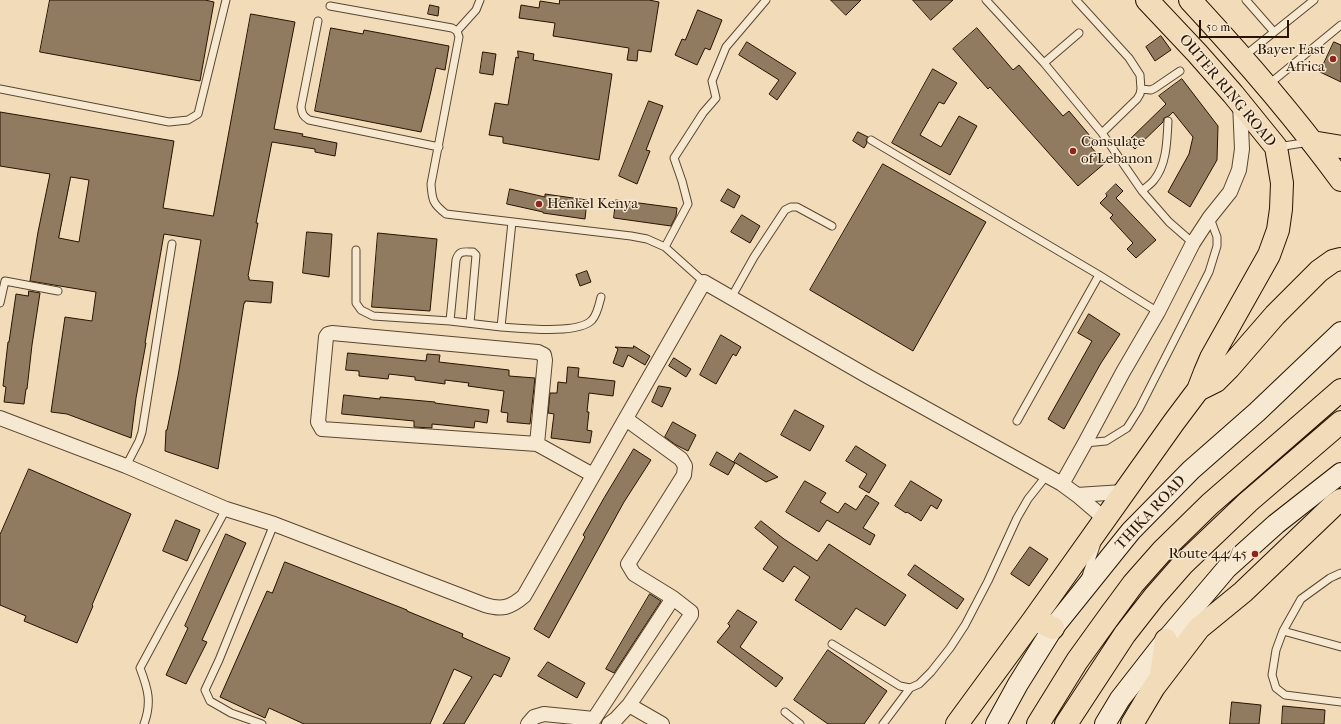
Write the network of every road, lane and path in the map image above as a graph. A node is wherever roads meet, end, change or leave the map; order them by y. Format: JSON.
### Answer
{"nodes":[{"id":1,"x":226,"y":0,"type":"edge"},
{"id":2,"x":480,"y":0,"type":"edge"},
{"id":3,"x":766,"y":0,"type":"edge"},
{"id":4,"x":986,"y":0,"type":"edge"},
{"id":5,"x":1076,"y":0,"type":"edge"},
{"id":6,"x":1147,"y":0,"type":"edge"},
{"id":7,"x":1190,"y":0,"type":"edge"},
{"id":8,"x":1246,"y":0,"type":"edge"},
{"id":9,"x":1314,"y":0,"type":"edge"},
{"id":10,"x":330,"y":6,"type":"dead end"},
{"id":11,"x":318,"y":22,"type":"dead end"},
{"id":12,"x":1341,"y":25,"type":"edge"},
{"id":13,"x":457,"y":31,"type":"junction"},
{"id":14,"x":1274,"y":32,"type":"junction"},
{"id":15,"x":1079,"y":33,"type":"dead end"},
{"id":16,"x":1242,"y":58,"type":"junction"},
{"id":17,"x":1044,"y":63,"type":"junction"},
{"id":18,"x":1180,"y":71,"type":"dead end"},
{"id":19,"x":1266,"y":86,"type":"junction"},
{"id":20,"x":0,"y":88,"type":"edge"},
{"id":21,"x":1141,"y":89,"type":"junction"},
{"id":22,"x":1240,"y":103,"type":"junction"},
{"id":23,"x":1168,"y":121,"type":"dead end"},
{"id":24,"x":1102,"y":133,"type":"junction"},
{"id":25,"x":871,"y":140,"type":"dead end"},
{"id":26,"x":1312,"y":142,"type":"junction"},
{"id":27,"x":439,"y":147,"type":"junction"},
{"id":28,"x":1341,"y":147,"type":"edge"},
{"id":29,"x":1276,"y":148,"type":"junction"},
{"id":30,"x":1341,"y":180,"type":"edge"},
{"id":31,"x":1142,"y":191,"type":"junction"},
{"id":32,"x":1210,"y":217,"type":"junction"},
{"id":33,"x":512,"y":222,"type":"junction"},
{"id":34,"x":832,"y":226,"type":"dead end"},
{"id":35,"x":1193,"y":243,"type":"junction"},
{"id":36,"x":172,"y":244,"type":"dead end"},
{"id":37,"x":665,"y":247,"type":"junction"},
{"id":38,"x":356,"y":250,"type":"dead end"},
{"id":39,"x":1341,"y":259,"type":"edge"},
{"id":40,"x":1099,"y":275,"type":"junction"},
{"id":41,"x":704,"y":282,"type":"junction"},
{"id":42,"x":58,"y":291,"type":"dead end"},
{"id":43,"x":601,"y":297,"type":"dead end"},
{"id":44,"x":731,"y":298,"type":"junction"},
{"id":45,"x":0,"y":303,"type":"edge"},
{"id":46,"x":1158,"y":312,"type":"junction"},
{"id":47,"x":450,"y":321,"type":"junction"},
{"id":48,"x":470,"y":323,"type":"junction"},
{"id":49,"x":501,"y":327,"type":"junction"},
{"id":50,"x":1341,"y":332,"type":"edge"},
{"id":51,"x":1198,"y":390,"type":"junction"},
{"id":52,"x":1341,"y":390,"type":"edge"},
{"id":53,"x":0,"y":418,"type":"edge"},
{"id":54,"x":626,"y":419,"type":"junction"},
{"id":55,"x":1017,"y":421,"type":"dead end"},
{"id":56,"x":1341,"y":422,"type":"edge"},
{"id":57,"x":1085,"y":443,"type":"junction"},
{"id":58,"x":537,"y":444,"type":"junction"},
{"id":59,"x":126,"y":466,"type":"junction"},
{"id":60,"x":1341,"y":472,"type":"edge"},
{"id":61,"x":593,"y":475,"type":"junction"},
{"id":62,"x":1046,"y":475,"type":"junction"},
{"id":63,"x":1062,"y":484,"type":"junction"},
{"id":64,"x":1123,"y":492,"type":"junction"},
{"id":65,"x":1078,"y":495,"type":"junction"},
{"id":66,"x":1341,"y":500,"type":"edge"},
{"id":67,"x":226,"y":509,"type":"junction"},
{"id":68,"x":1102,"y":523,"type":"junction"},
{"id":69,"x":274,"y":524,"type":"junction"},
{"id":70,"x":1341,"y":573,"type":"edge"},
{"id":71,"x":673,"y":598,"type":"junction"},
{"id":72,"x":1076,"y":599,"type":"junction"},
{"id":73,"x":1043,"y":624,"type":"junction"},
{"id":74,"x":1282,"y":631,"type":"junction"},
{"id":75,"x":1166,"y":640,"type":"junction"},
{"id":76,"x":832,"y":644,"type":"dead end"},
{"id":77,"x":1341,"y":647,"type":"edge"},
{"id":78,"x":1161,"y":676,"type":"junction"},
{"id":79,"x":910,"y":688,"type":"junction"},
{"id":80,"x":1341,"y":702,"type":"edge"},
{"id":81,"x":629,"y":705,"type":"junction"},
{"id":82,"x":785,"y":712,"type":"dead end"},
{"id":83,"x":596,"y":721,"type":"edge"},
{"id":84,"x":144,"y":724,"type":"edge"},
{"id":85,"x":262,"y":724,"type":"edge"},
{"id":86,"x":528,"y":724,"type":"edge"},
{"id":87,"x":609,"y":724,"type":"edge"},
{"id":88,"x":662,"y":724,"type":"edge"},
{"id":89,"x":800,"y":724,"type":"edge"},
{"id":90,"x":882,"y":724,"type":"edge"},
{"id":91,"x":957,"y":724,"type":"edge"},
{"id":92,"x":996,"y":724,"type":"edge"},
{"id":93,"x":1038,"y":724,"type":"edge"},
{"id":94,"x":1066,"y":724,"type":"edge"},
{"id":95,"x":1106,"y":724,"type":"edge"},
{"id":96,"x":1132,"y":724,"type":"edge"}],
"edges":[{"from":1,"to":20,"type":"lane"},
{"from":2,"to":13,"type":"lane"},
{"from":3,"to":37,"type":"lane"},
{"from":4,"to":17,"type":"lane"},
{"from":5,"to":21,"type":"lane"},
{"from":6,"to":22,"type":"main road","name":"OUTER RING ROAD"},
{"from":7,"to":16,"type":"main road","name":"OUTER RING ROAD"},
{"from":8,"to":14,"type":"lane"},
{"from":9,"to":14,"type":"lane"},
{"from":10,"to":13,"type":"lane"},
{"from":11,"to":27,"type":"lane"},
{"from":12,"to":19,"type":"lane"},
{"from":13,"to":27,"type":"lane"},
{"from":14,"to":16,"type":"lane"},
{"from":15,"to":17,"type":"lane"},
{"from":16,"to":19,"type":"main road","name":"OUTER RING ROAD"},
{"from":17,"to":24,"type":"lane"},
{"from":18,"to":21,"type":"lane"},
{"from":19,"to":26,"type":"main road","name":"OUTER RING ROAD"},
{"from":21,"to":24,"type":"lane"},
{"from":22,"to":29,"type":"main road","name":"OUTER RING ROAD"},
{"from":22,"to":32,"type":"street"},
{"from":23,"to":31,"type":"lane"},
{"from":24,"to":31,"type":"lane"},
{"from":25,"to":40,"type":"lane"},
{"from":26,"to":28,"type":"main road"},
{"from":26,"to":29,"type":"lane"},
{"from":26,"to":30,"type":"main road","name":"OUTER RING ROAD"},
{"from":27,"to":33,"type":"lane"},
{"from":29,"to":51,"type":"main road","name":"OUTER RING ROAD"},
{"from":31,"to":35,"type":"lane"},
{"from":32,"to":35,"type":"street"},
{"from":32,"to":57,"type":"lane"},
{"from":33,"to":37,"type":"lane"},
{"from":33,"to":49,"type":"lane"},
{"from":34,"to":44,"type":"lane"},
{"from":35,"to":46,"type":"street"},
{"from":36,"to":59,"type":"lane"},
{"from":37,"to":41,"type":"lane"},
{"from":38,"to":47,"type":"lane"},
{"from":39,"to":51,"type":"main road"},
{"from":40,"to":46,"type":"lane"},
{"from":40,"to":55,"type":"lane"},
{"from":41,"to":44,"type":"street"},
{"from":41,"to":54,"type":"street"},
{"from":42,"to":45,"type":"lane"},
{"from":43,"to":49,"type":"lane"},
{"from":44,"to":62,"type":"street"},
{"from":46,"to":57,"type":"street"},
{"from":47,"to":48,"type":"lane"},
{"from":47,"to":48,"type":"lane"},
{"from":48,"to":49,"type":"lane"},
{"from":50,"to":72,"type":"main road","name":"THIKA ROAD"},
{"from":51,"to":64,"type":"main road"},
{"from":52,"to":93,"type":"main road"},
{"from":53,"to":59,"type":"street"},
{"from":54,"to":61,"type":"street"},
{"from":54,"to":71,"type":"street"},
{"from":56,"to":94,"type":"main road"},
{"from":57,"to":63,"type":"street"},
{"from":58,"to":58,"type":"street"},
{"from":58,"to":61,"type":"street"},
{"from":59,"to":67,"type":"street"},
{"from":60,"to":75,"type":"main road"},
{"from":61,"to":69,"type":"street"},
{"from":62,"to":63,"type":"street"},
{"from":62,"to":79,"type":"lane"},
{"from":63,"to":65,"type":"street"},
{"from":64,"to":65,"type":"street"},
{"from":64,"to":68,"type":"main road"},
{"from":65,"to":68,"type":"street"},
{"from":66,"to":78,"type":"main road"},
{"from":67,"to":69,"type":"street"},
{"from":67,"to":84,"type":"lane"},
{"from":68,"to":72,"type":"lane"},
{"from":68,"to":73,"type":"main road"},
{"from":69,"to":85,"type":"lane"},
{"from":70,"to":74,"type":"lane"},
{"from":71,"to":81,"type":"street"},
{"from":71,"to":83,"type":"street"},
{"from":72,"to":73,"type":"main road","name":"THIKA ROAD"},
{"from":73,"to":91,"type":"main road"},
{"from":73,"to":92,"type":"main road","name":"THIKA ROAD"},
{"from":74,"to":77,"type":"lane"},
{"from":74,"to":80,"type":"lane"},
{"from":75,"to":78,"type":"main road"},
{"from":75,"to":95,"type":"main road"},
{"from":76,"to":79,"type":"lane"},
{"from":78,"to":96,"type":"main road"},
{"from":79,"to":90,"type":"lane"},
{"from":81,"to":87,"type":"street"},
{"from":81,"to":88,"type":"street"},
{"from":82,"to":89,"type":"lane"},
{"from":83,"to":86,"type":"street"}]}
